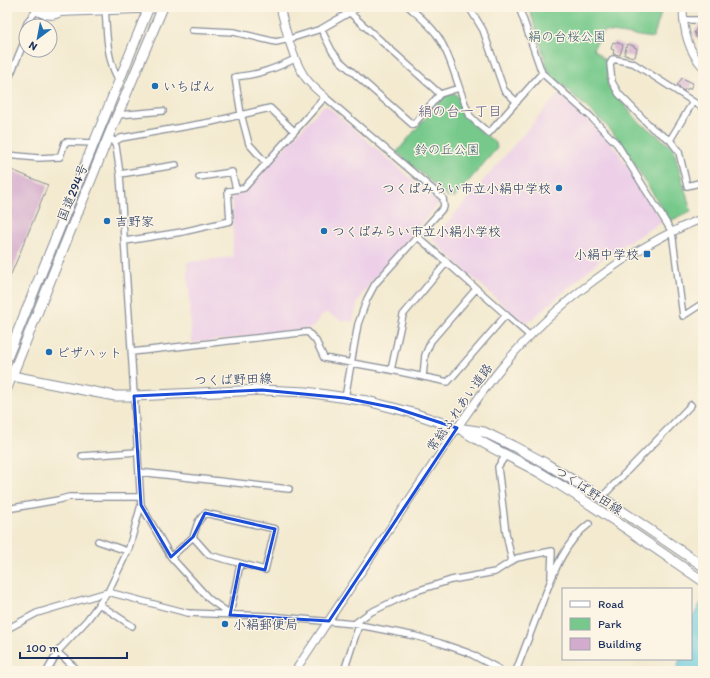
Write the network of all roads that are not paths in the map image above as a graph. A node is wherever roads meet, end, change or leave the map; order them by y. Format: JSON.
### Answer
{"nodes":[{"id":1,"x":163,"y":7,"type":"edge"},
{"id":2,"x":168,"y":7,"type":"edge"},
{"id":3,"x":280,"y":7,"type":"edge"},
{"id":4,"x":359,"y":7,"type":"edge"},
{"id":5,"x":409,"y":7,"type":"edge"},
{"id":6,"x":469,"y":7,"type":"edge"},
{"id":7,"x":519,"y":7,"type":"edge"},
{"id":8,"x":683,"y":7,"type":"edge"},
{"id":9,"x":105,"y":8,"type":"edge"},
{"id":10,"x":149,"y":8,"type":"edge"},
{"id":11,"x":35,"y":9,"type":"edge"},
{"id":12,"x":60,"y":10,"type":"edge"},
{"id":13,"x":350,"y":13,"type":"junction"},
{"id":14,"x":683,"y":20,"type":"junction"},
{"id":15,"x":703,"y":20,"type":"edge"},
{"id":16,"x":321,"y":28,"type":"junction"},
{"id":17,"x":192,"y":30,"type":"dead end"},
{"id":18,"x":289,"y":39,"type":"junction"},
{"id":19,"x":295,"y":59,"type":"junction"},
{"id":20,"x":703,"y":67,"type":"edge"},
{"id":21,"x":542,"y":73,"type":"junction"},
{"id":22,"x":120,"y":82,"type":"junction"},
{"id":23,"x":7,"y":83,"type":"edge"},
{"id":24,"x":459,"y":88,"type":"junction"},
{"id":25,"x":440,"y":94,"type":"junction"},
{"id":26,"x":324,"y":97,"type":"junction"},
{"id":27,"x":516,"y":102,"type":"junction"},
{"id":28,"x":693,"y":102,"type":"junction"},
{"id":29,"x":703,"y":108,"type":"edge"},
{"id":30,"x":163,"y":111,"type":"dead end"},
{"id":31,"x":241,"y":114,"type":"junction"},
{"id":32,"x":118,"y":115,"type":"junction"},
{"id":33,"x":294,"y":131,"type":"junction"},
{"id":34,"x":112,"y":138,"type":"junction"},
{"id":35,"x":670,"y":140,"type":"junction"},
{"id":36,"x":95,"y":143,"type":"junction"},
{"id":37,"x":7,"y":155,"type":"edge"},
{"id":38,"x":266,"y":163,"type":"junction"},
{"id":39,"x":176,"y":165,"type":"dead end"},
{"id":40,"x":120,"y":174,"type":"junction"},
{"id":41,"x":199,"y":177,"type":"dead end"},
{"id":42,"x":703,"y":182,"type":"edge"},
{"id":43,"x":236,"y":189,"type":"junction"},
{"id":44,"x":703,"y":218,"type":"edge"},
{"id":45,"x":672,"y":232,"type":"junction"},
{"id":46,"x":418,"y":236,"type":"junction"},
{"id":47,"x":125,"y":241,"type":"junction"},
{"id":48,"x":447,"y":262,"type":"junction"},
{"id":49,"x":476,"y":289,"type":"junction"},
{"id":50,"x":703,"y":303,"type":"edge"},
{"id":51,"x":506,"y":314,"type":"junction"},
{"id":52,"x":530,"y":336,"type":"junction"},
{"id":53,"x":132,"y":352,"type":"junction"},
{"id":54,"x":7,"y":358,"type":"edge"},
{"id":55,"x":350,"y":363,"type":"junction"},
{"id":56,"x":391,"y":370,"type":"junction"},
{"id":57,"x":9,"y":376,"type":"edge"},
{"id":58,"x":422,"y":377,"type":"junction"},
{"id":59,"x":7,"y":388,"type":"edge"},
{"id":60,"x":134,"y":396,"type":"junction"},
{"id":61,"x":345,"y":398,"type":"junction"},
{"id":62,"x":691,"y":405,"type":"dead end"},
{"id":63,"x":457,"y":428,"type":"junction"},
{"id":64,"x":137,"y":452,"type":"junction"},
{"id":65,"x":506,"y":455,"type":"junction"},
{"id":66,"x":82,"y":456,"type":"dead end"},
{"id":67,"x":139,"y":472,"type":"junction"},
{"id":68,"x":289,"y":489,"type":"dead end"},
{"id":69,"x":140,"y":497,"type":"junction"},
{"id":70,"x":601,"y":498,"type":"junction"},
{"id":71,"x":140,"y":505,"type":"junction"},
{"id":72,"x":7,"y":509,"type":"edge"},
{"id":73,"x":589,"y":524,"type":"dead end"},
{"id":74,"x":193,"y":537,"type":"junction"},
{"id":75,"x":98,"y":541,"type":"dead end"},
{"id":76,"x":128,"y":551,"type":"junction"},
{"id":77,"x":171,"y":557,"type":"junction"},
{"id":78,"x":512,"y":561,"type":"junction"},
{"id":79,"x":240,"y":564,"type":"junction"},
{"id":80,"x":703,"y":566,"type":"edge"},
{"id":81,"x":703,"y":580,"type":"edge"},
{"id":82,"x":551,"y":581,"type":"junction"},
{"id":83,"x":108,"y":592,"type":"junction"},
{"id":84,"x":99,"y":604,"type":"junction"},
{"id":85,"x":230,"y":615,"type":"junction"},
{"id":86,"x":329,"y":621,"type":"junction"},
{"id":87,"x":356,"y":624,"type":"junction"},
{"id":88,"x":132,"y":626,"type":"dead end"},
{"id":89,"x":7,"y":629,"type":"edge"},
{"id":90,"x":57,"y":652,"type":"junction"},
{"id":91,"x":47,"y":671,"type":"edge"},
{"id":92,"x":79,"y":671,"type":"edge"},
{"id":93,"x":295,"y":671,"type":"edge"},
{"id":94,"x":344,"y":671,"type":"edge"},
{"id":95,"x":498,"y":671,"type":"edge"},
{"id":96,"x":516,"y":671,"type":"edge"}],
"edges":[{"from":1,"to":2,"type":"street"},
{"from":1,"to":10,"type":"main road"},
{"from":1,"to":32,"type":"main road","name":"国道294号"},
{"from":3,"to":18,"type":"street"},
{"from":4,"to":13,"type":"street"},
{"from":5,"to":24,"type":"street"},
{"from":6,"to":27,"type":"street"},
{"from":7,"to":21,"type":"street"},
{"from":8,"to":14,"type":"street"},
{"from":9,"to":10,"type":"main road"},
{"from":9,"to":12,"type":"main road"},
{"from":9,"to":22,"type":"street"},
{"from":10,"to":22,"type":"main road","name":"国道294号"},
{"from":11,"to":12,"type":"main road"},
{"from":11,"to":23,"type":"street"},
{"from":13,"to":16,"type":"street"},
{"from":13,"to":25,"type":"street"},
{"from":14,"to":15,"type":"street"},
{"from":14,"to":20,"type":"street"},
{"from":16,"to":18,"type":"street"},
{"from":16,"to":25,"type":"street"},
{"from":17,"to":18,"type":"street"},
{"from":18,"to":19,"type":"street"},
{"from":19,"to":26,"type":"street"},
{"from":19,"to":31,"type":"street"},
{"from":21,"to":27,"type":"street"},
{"from":21,"to":45,"type":"street"},
{"from":22,"to":36,"type":"main road","name":"国道294号"},
{"from":24,"to":25,"type":"street"},
{"from":24,"to":27,"type":"street"},
{"from":26,"to":33,"type":"street"},
{"from":26,"to":46,"type":"street"},
{"from":28,"to":29,"type":"street"},
{"from":28,"to":35,"type":"street"},
{"from":28,"to":35,"type":"street"},
{"from":30,"to":32,"type":"street"},
{"from":31,"to":33,"type":"street"},
{"from":31,"to":34,"type":"street"},
{"from":31,"to":38,"type":"street"},
{"from":32,"to":34,"type":"main road","name":"国道294号"},
{"from":33,"to":38,"type":"street"},
{"from":34,"to":40,"type":"street"},
{"from":34,"to":57,"type":"main road","name":"国道294号"},
{"from":35,"to":42,"type":"street"},
{"from":36,"to":37,"type":"street"},
{"from":36,"to":54,"type":"main road","name":"国道294号"},
{"from":38,"to":43,"type":"street"},
{"from":39,"to":40,"type":"street"},
{"from":40,"to":47,"type":"street"},
{"from":41,"to":43,"type":"street"},
{"from":43,"to":47,"type":"street"},
{"from":44,"to":45,"type":"street","name":"常総ふれあい道路"},
{"from":45,"to":50,"type":"street"},
{"from":45,"to":52,"type":"street","name":"常総ふれあい道路"},
{"from":46,"to":48,"type":"street"},
{"from":46,"to":55,"type":"street"},
{"from":47,"to":53,"type":"street"},
{"from":48,"to":49,"type":"street"},
{"from":48,"to":56,"type":"street"},
{"from":49,"to":51,"type":"street"},
{"from":49,"to":58,"type":"street"},
{"from":51,"to":52,"type":"street"},
{"from":51,"to":58,"type":"street"},
{"from":52,"to":63,"type":"street","name":"常総ふれあい道路"},
{"from":53,"to":55,"type":"street"},
{"from":53,"to":60,"type":"street"},
{"from":55,"to":56,"type":"street"},
{"from":55,"to":61,"type":"street"},
{"from":56,"to":58,"type":"street"},
{"from":57,"to":59,"type":"main road","name":"国道294号"},
{"from":57,"to":60,"type":"main road","name":"つくば野田線"},
{"from":60,"to":61,"type":"main road","name":"つくば野田線"},
{"from":60,"to":64,"type":"street"},
{"from":61,"to":63,"type":"main road","name":"つくば野田線"},
{"from":62,"to":70,"type":"street"},
{"from":63,"to":65,"type":"main road","name":"つくば野田線"},
{"from":63,"to":70,"type":"main road","name":"つくば野田線"},
{"from":63,"to":86,"type":"street","name":"常総ふれあい道路"},
{"from":64,"to":66,"type":"street"},
{"from":64,"to":67,"type":"street"},
{"from":65,"to":78,"type":"street"},
{"from":65,"to":81,"type":"main road","name":"つくば野田線"},
{"from":67,"to":68,"type":"street"},
{"from":67,"to":69,"type":"street"},
{"from":69,"to":71,"type":"street"},
{"from":69,"to":72,"type":"street"},
{"from":70,"to":80,"type":"main road","name":"つくば野田線"},
{"from":71,"to":76,"type":"street"},
{"from":71,"to":77,"type":"street"},
{"from":73,"to":82,"type":"street"},
{"from":74,"to":77,"type":"street"},
{"from":74,"to":79,"type":"street"},
{"from":74,"to":79,"type":"street"},
{"from":75,"to":76,"type":"street"},
{"from":76,"to":83,"type":"street"},
{"from":77,"to":85,"type":"street"},
{"from":78,"to":82,"type":"street"},
{"from":78,"to":87,"type":"street"},
{"from":79,"to":85,"type":"street"},
{"from":82,"to":96,"type":"street"},
{"from":83,"to":84,"type":"street"},
{"from":83,"to":85,"type":"street"},
{"from":83,"to":89,"type":"street"},
{"from":84,"to":88,"type":"street"},
{"from":84,"to":90,"type":"street"},
{"from":85,"to":86,"type":"street"},
{"from":86,"to":87,"type":"street"},
{"from":86,"to":93,"type":"street","name":"常総ふれあい道路"},
{"from":87,"to":94,"type":"street"},
{"from":87,"to":95,"type":"street"},
{"from":90,"to":91,"type":"street"},
{"from":90,"to":92,"type":"street"}]}
